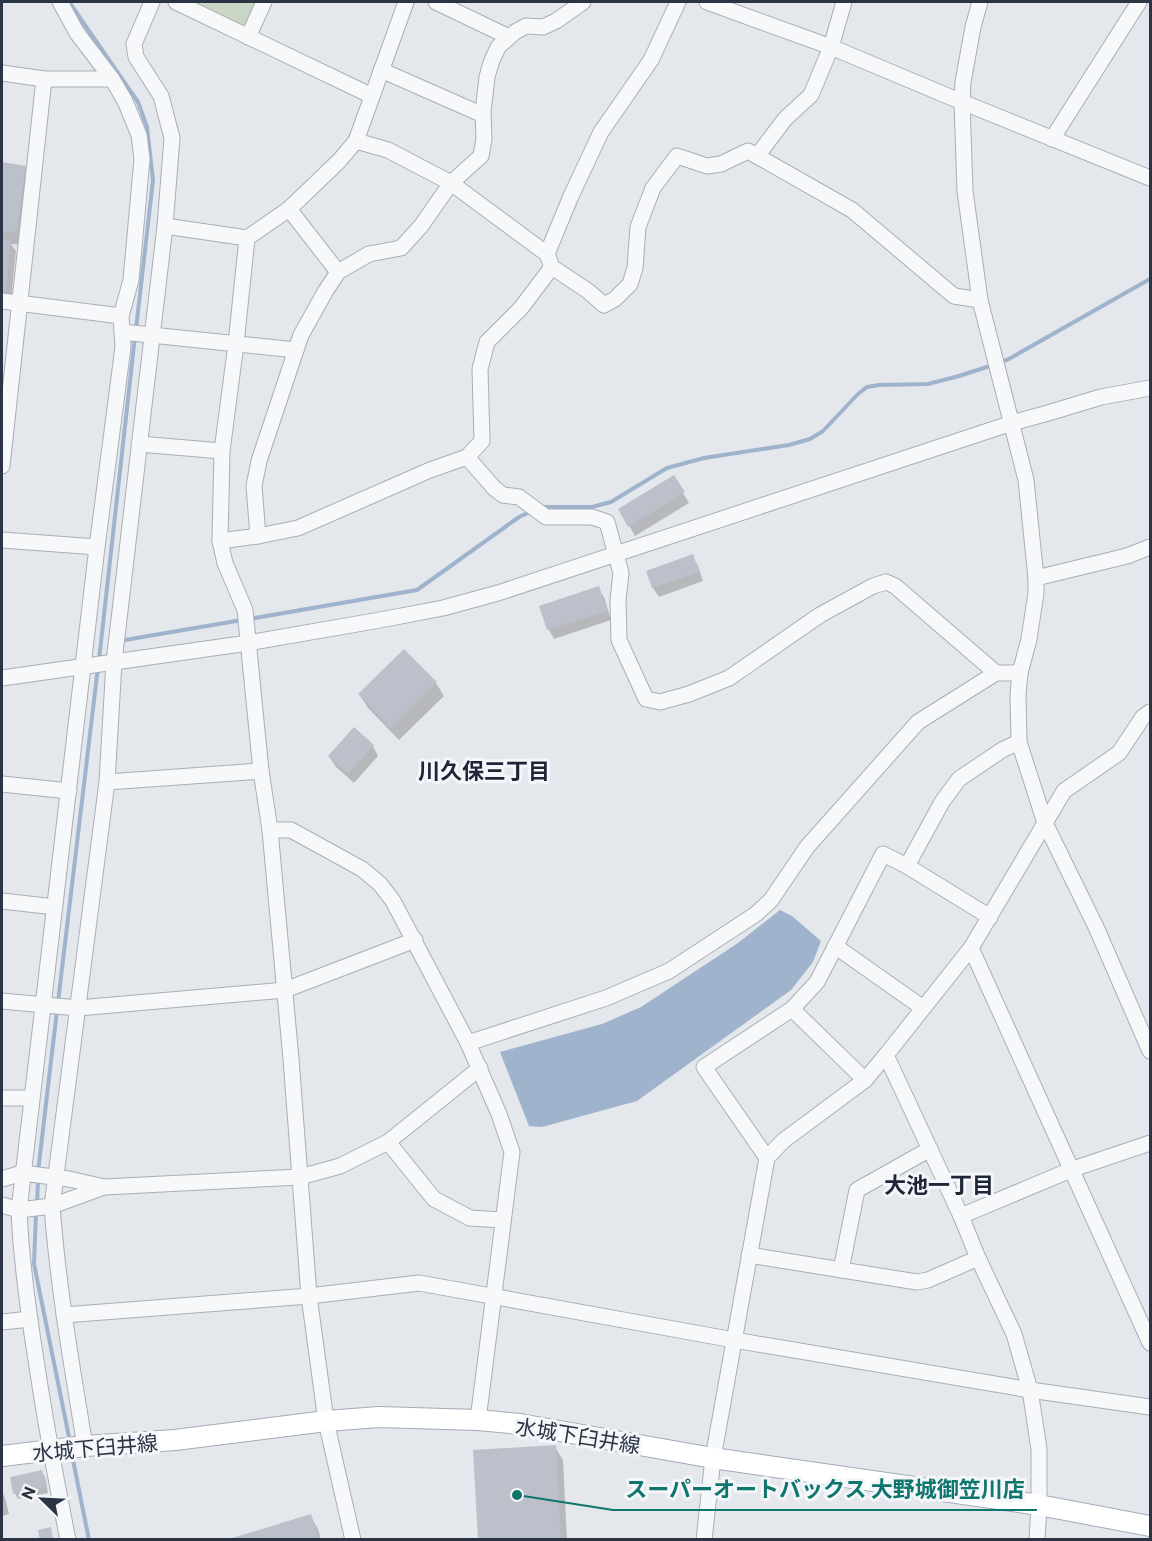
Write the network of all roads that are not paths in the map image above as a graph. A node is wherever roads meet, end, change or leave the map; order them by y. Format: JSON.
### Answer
{"nodes":[{"id":1,"x":60,"y":2,"type":"edge"},
{"id":2,"x":152,"y":2,"type":"edge"},
{"id":3,"x":176,"y":2,"type":"edge"},
{"id":4,"x":264,"y":2,"type":"edge"},
{"id":5,"x":406,"y":2,"type":"edge"},
{"id":6,"x":436,"y":2,"type":"edge"},
{"id":7,"x":583,"y":2,"type":"edge"},
{"id":8,"x":678,"y":2,"type":"edge"},
{"id":9,"x":707,"y":2,"type":"edge"},
{"id":10,"x":844,"y":2,"type":"edge"},
{"id":11,"x":980,"y":2,"type":"edge"},
{"id":12,"x":1139,"y":2,"type":"edge"},
{"id":13,"x":248,"y":37,"type":"junction"},
{"id":14,"x":509,"y":37,"type":"junction"},
{"id":15,"x":831,"y":47,"type":"junction"},
{"id":16,"x":381,"y":70,"type":"junction"},
{"id":17,"x":2,"y":72,"type":"edge"},
{"id":18,"x":44,"y":79,"type":"junction"},
{"id":19,"x":112,"y":79,"type":"junction"},
{"id":20,"x":372,"y":96,"type":"junction"},
{"id":21,"x":962,"y":102,"type":"junction"},
{"id":22,"x":483,"y":115,"type":"junction"},
{"id":23,"x":1052,"y":139,"type":"junction"},
{"id":24,"x":356,"y":141,"type":"junction"},
{"id":25,"x":757,"y":156,"type":"junction"},
{"id":26,"x":1150,"y":178,"type":"edge"},
{"id":27,"x":451,"y":183,"type":"junction"},
{"id":28,"x":289,"y":209,"type":"junction"},
{"id":29,"x":165,"y":226,"type":"junction"},
{"id":30,"x":247,"y":238,"type":"junction"},
{"id":31,"x":550,"y":260,"type":"junction"},
{"id":32,"x":338,"y":272,"type":"junction"},
{"id":33,"x":980,"y":300,"type":"junction"},
{"id":34,"x":2,"y":301,"type":"edge"},
{"id":35,"x":19,"y":303,"type":"junction"},
{"id":36,"x":121,"y":316,"type":"junction"},
{"id":37,"x":122,"y":332,"type":"junction"},
{"id":38,"x":152,"y":335,"type":"junction"},
{"id":39,"x":236,"y":344,"type":"junction"},
{"id":40,"x":296,"y":350,"type":"junction"},
{"id":41,"x":1150,"y":388,"type":"edge"},
{"id":42,"x":1012,"y":423,"type":"junction"},
{"id":43,"x":139,"y":444,"type":"junction"},
{"id":44,"x":222,"y":451,"type":"junction"},
{"id":45,"x":468,"y":457,"type":"junction"},
{"id":46,"x":2,"y":466,"type":"edge"},
{"id":47,"x":258,"y":536,"type":"junction"},
{"id":48,"x":2,"y":540,"type":"edge"},
{"id":49,"x":220,"y":541,"type":"junction"},
{"id":50,"x":97,"y":547,"type":"junction"},
{"id":51,"x":1150,"y":547,"type":"edge"},
{"id":52,"x":616,"y":554,"type":"junction"},
{"id":53,"x":1036,"y":578,"type":"junction"},
{"id":54,"x":248,"y":635,"type":"junction"},
{"id":55,"x":114,"y":662,"type":"junction"},
{"id":56,"x":83,"y":667,"type":"junction"},
{"id":57,"x":996,"y":673,"type":"junction"},
{"id":58,"x":1020,"y":673,"type":"junction"},
{"id":59,"x":2,"y":678,"type":"edge"},
{"id":60,"x":1150,"y":712,"type":"edge"},
{"id":61,"x":1018,"y":742,"type":"junction"},
{"id":62,"x":261,"y":771,"type":"junction"},
{"id":63,"x":107,"y":782,"type":"junction"},
{"id":64,"x":2,"y":784,"type":"edge"},
{"id":65,"x":69,"y":791,"type":"junction"},
{"id":66,"x":1045,"y":823,"type":"junction"},
{"id":67,"x":270,"y":830,"type":"junction"},
{"id":68,"x":907,"y":866,"type":"junction"},
{"id":69,"x":2,"y":901,"type":"edge"},
{"id":70,"x":55,"y":907,"type":"junction"},
{"id":71,"x":990,"y":917,"type":"junction"},
{"id":72,"x":415,"y":940,"type":"junction"},
{"id":73,"x":835,"y":946,"type":"junction"},
{"id":74,"x":971,"y":948,"type":"junction"},
{"id":75,"x":285,"y":990,"type":"junction"},
{"id":76,"x":2,"y":1002,"type":"edge"},
{"id":77,"x":45,"y":1005,"type":"junction"},
{"id":78,"x":76,"y":1008,"type":"junction"},
{"id":79,"x":923,"y":1008,"type":"junction"},
{"id":80,"x":792,"y":1009,"type":"junction"},
{"id":81,"x":468,"y":1043,"type":"junction"},
{"id":82,"x":1150,"y":1051,"type":"edge"},
{"id":83,"x":886,"y":1055,"type":"junction"},
{"id":84,"x":480,"y":1068,"type":"junction"},
{"id":85,"x":865,"y":1080,"type":"junction"},
{"id":86,"x":2,"y":1098,"type":"edge"},
{"id":87,"x":31,"y":1098,"type":"junction"},
{"id":88,"x":388,"y":1142,"type":"junction"},
{"id":89,"x":1150,"y":1143,"type":"edge"},
{"id":90,"x":930,"y":1149,"type":"junction"},
{"id":91,"x":767,"y":1158,"type":"junction"},
{"id":92,"x":1073,"y":1169,"type":"junction"},
{"id":93,"x":22,"y":1173,"type":"junction"},
{"id":94,"x":56,"y":1177,"type":"junction"},
{"id":95,"x":300,"y":1178,"type":"junction"},
{"id":96,"x":2,"y":1179,"type":"edge"},
{"id":97,"x":104,"y":1187,"type":"junction"},
{"id":98,"x":2,"y":1205,"type":"edge"},
{"id":99,"x":52,"y":1206,"type":"junction"},
{"id":100,"x":19,"y":1210,"type":"junction"},
{"id":101,"x":961,"y":1216,"type":"junction"},
{"id":102,"x":502,"y":1220,"type":"junction"},
{"id":103,"x":749,"y":1255,"type":"junction"},
{"id":104,"x":978,"y":1258,"type":"junction"},
{"id":105,"x":841,"y":1270,"type":"junction"},
{"id":106,"x":309,"y":1296,"type":"junction"},
{"id":107,"x":495,"y":1296,"type":"junction"},
{"id":108,"x":64,"y":1315,"type":"junction"},
{"id":109,"x":30,"y":1319,"type":"junction"},
{"id":110,"x":2,"y":1322,"type":"edge"},
{"id":111,"x":734,"y":1340,"type":"junction"},
{"id":112,"x":1150,"y":1343,"type":"edge"},
{"id":113,"x":1030,"y":1390,"type":"junction"},
{"id":114,"x":1150,"y":1407,"type":"edge"},
{"id":115,"x":478,"y":1420,"type":"junction"},
{"id":116,"x":326,"y":1421,"type":"junction"},
{"id":117,"x":85,"y":1446,"type":"junction"},
{"id":118,"x":50,"y":1450,"type":"junction"},
{"id":119,"x":2,"y":1456,"type":"edge"},
{"id":120,"x":713,"y":1458,"type":"junction"},
{"id":121,"x":1039,"y":1505,"type":"junction"},
{"id":122,"x":1150,"y":1526,"type":"edge"},
{"id":123,"x":68,"y":1539,"type":"edge"},
{"id":124,"x":353,"y":1539,"type":"edge"},
{"id":125,"x":704,"y":1539,"type":"edge"},
{"id":126,"x":1037,"y":1539,"type":"edge"}],
"edges":[{"from":1,"to":19,"type":"street"},
{"from":2,"to":29,"type":"street"},
{"from":3,"to":13,"type":"street"},
{"from":4,"to":13,"type":"street"},
{"from":5,"to":16,"type":"street"},
{"from":6,"to":14,"type":"street"},
{"from":7,"to":14,"type":"street"},
{"from":8,"to":31,"type":"street"},
{"from":9,"to":15,"type":"street"},
{"from":10,"to":15,"type":"street"},
{"from":11,"to":21,"type":"street"},
{"from":12,"to":23,"type":"street"},
{"from":13,"to":20,"type":"street"},
{"from":14,"to":22,"type":"street"},
{"from":15,"to":21,"type":"street"},
{"from":15,"to":25,"type":"street"},
{"from":16,"to":20,"type":"street"},
{"from":16,"to":22,"type":"street"},
{"from":17,"to":18,"type":"street"},
{"from":18,"to":19,"type":"street"},
{"from":18,"to":35,"type":"street"},
{"from":19,"to":36,"type":"street"},
{"from":20,"to":24,"type":"street"},
{"from":21,"to":23,"type":"street"},
{"from":21,"to":33,"type":"street"},
{"from":22,"to":27,"type":"street"},
{"from":23,"to":26,"type":"street"},
{"from":24,"to":27,"type":"street"},
{"from":24,"to":28,"type":"street"},
{"from":25,"to":31,"type":"street"},
{"from":25,"to":33,"type":"street"},
{"from":27,"to":31,"type":"street"},
{"from":27,"to":32,"type":"street"},
{"from":28,"to":30,"type":"street"},
{"from":28,"to":32,"type":"street"},
{"from":29,"to":30,"type":"street"},
{"from":29,"to":38,"type":"street"},
{"from":30,"to":39,"type":"street"},
{"from":31,"to":45,"type":"street"},
{"from":32,"to":40,"type":"street"},
{"from":33,"to":42,"type":"street"},
{"from":34,"to":35,"type":"street"},
{"from":35,"to":36,"type":"street"},
{"from":35,"to":46,"type":"street"},
{"from":36,"to":37,"type":"street"},
{"from":37,"to":38,"type":"street"},
{"from":37,"to":50,"type":"street"},
{"from":38,"to":39,"type":"street"},
{"from":38,"to":43,"type":"street"},
{"from":39,"to":40,"type":"street"},
{"from":39,"to":44,"type":"street"},
{"from":40,"to":47,"type":"street"},
{"from":41,"to":42,"type":"street"},
{"from":42,"to":52,"type":"street"},
{"from":42,"to":53,"type":"street"},
{"from":43,"to":44,"type":"street"},
{"from":43,"to":55,"type":"street"},
{"from":44,"to":49,"type":"street"},
{"from":45,"to":47,"type":"street"},
{"from":45,"to":52,"type":"street"},
{"from":47,"to":49,"type":"street"},
{"from":48,"to":50,"type":"street"},
{"from":49,"to":54,"type":"street"},
{"from":50,"to":56,"type":"street"},
{"from":51,"to":53,"type":"street"},
{"from":52,"to":54,"type":"street"},
{"from":52,"to":57,"type":"street"},
{"from":53,"to":58,"type":"street"},
{"from":54,"to":55,"type":"street"},
{"from":54,"to":62,"type":"street"},
{"from":55,"to":56,"type":"street"},
{"from":55,"to":63,"type":"street"},
{"from":56,"to":59,"type":"street"},
{"from":56,"to":65,"type":"street"},
{"from":57,"to":58,"type":"street"},
{"from":57,"to":81,"type":"street"},
{"from":58,"to":61,"type":"street"},
{"from":60,"to":66,"type":"street"},
{"from":61,"to":66,"type":"street"},
{"from":61,"to":68,"type":"street"},
{"from":62,"to":63,"type":"street"},
{"from":62,"to":67,"type":"street"},
{"from":63,"to":78,"type":"street"},
{"from":64,"to":65,"type":"street"},
{"from":65,"to":70,"type":"street"},
{"from":66,"to":71,"type":"street"},
{"from":66,"to":82,"type":"street"},
{"from":67,"to":72,"type":"street"},
{"from":67,"to":75,"type":"street"},
{"from":68,"to":71,"type":"street"},
{"from":68,"to":73,"type":"street"},
{"from":69,"to":70,"type":"street"},
{"from":70,"to":77,"type":"street"},
{"from":71,"to":74,"type":"street"},
{"from":72,"to":75,"type":"street"},
{"from":72,"to":81,"type":"street"},
{"from":73,"to":79,"type":"street"},
{"from":73,"to":80,"type":"street"},
{"from":74,"to":79,"type":"street"},
{"from":74,"to":92,"type":"street"},
{"from":75,"to":78,"type":"street"},
{"from":75,"to":95,"type":"street"},
{"from":76,"to":77,"type":"street"},
{"from":77,"to":78,"type":"street"},
{"from":77,"to":87,"type":"street"},
{"from":78,"to":94,"type":"street"},
{"from":79,"to":83,"type":"street"},
{"from":80,"to":85,"type":"street"},
{"from":80,"to":91,"type":"street"},
{"from":81,"to":84,"type":"street"},
{"from":83,"to":85,"type":"street"},
{"from":83,"to":90,"type":"street"},
{"from":84,"to":88,"type":"street"},
{"from":84,"to":102,"type":"street"},
{"from":85,"to":91,"type":"street"},
{"from":86,"to":87,"type":"street"},
{"from":87,"to":93,"type":"street"},
{"from":88,"to":95,"type":"street"},
{"from":88,"to":102,"type":"street"},
{"from":89,"to":92,"type":"street"},
{"from":90,"to":101,"type":"street"},
{"from":90,"to":105,"type":"street"},
{"from":91,"to":103,"type":"street"},
{"from":92,"to":101,"type":"street"},
{"from":92,"to":112,"type":"street"},
{"from":93,"to":94,"type":"street"},
{"from":93,"to":96,"type":"street"},
{"from":93,"to":100,"type":"street"},
{"from":94,"to":97,"type":"street"},
{"from":94,"to":99,"type":"street"},
{"from":95,"to":97,"type":"street"},
{"from":95,"to":106,"type":"street"},
{"from":97,"to":99,"type":"street"},
{"from":98,"to":100,"type":"street"},
{"from":99,"to":100,"type":"street"},
{"from":99,"to":108,"type":"street"},
{"from":100,"to":109,"type":"street"},
{"from":101,"to":104,"type":"street"},
{"from":102,"to":107,"type":"street"},
{"from":103,"to":105,"type":"street"},
{"from":103,"to":111,"type":"street"},
{"from":104,"to":105,"type":"street"},
{"from":104,"to":113,"type":"street"},
{"from":106,"to":107,"type":"street"},
{"from":106,"to":108,"type":"street"},
{"from":106,"to":116,"type":"street"},
{"from":107,"to":111,"type":"street"},
{"from":107,"to":115,"type":"street"},
{"from":108,"to":117,"type":"street"},
{"from":109,"to":110,"type":"street"},
{"from":109,"to":118,"type":"street"},
{"from":111,"to":113,"type":"street"},
{"from":111,"to":120,"type":"street"},
{"from":113,"to":114,"type":"street"},
{"from":113,"to":121,"type":"street"},
{"from":115,"to":116,"type":"main road","name":"水城下臼井線"},
{"from":115,"to":120,"type":"main road","name":"水城下臼井線"},
{"from":116,"to":117,"type":"main road","name":"水城下臼井線"},
{"from":116,"to":124,"type":"street"},
{"from":117,"to":118,"type":"main road","name":"水城下臼井線"},
{"from":118,"to":119,"type":"main road","name":"水城下臼井線"},
{"from":118,"to":123,"type":"street"},
{"from":120,"to":121,"type":"main road","name":"水城下臼井線"},
{"from":120,"to":125,"type":"street"},
{"from":121,"to":122,"type":"main road","name":"水城下臼井線"},
{"from":121,"to":126,"type":"street"}]}
